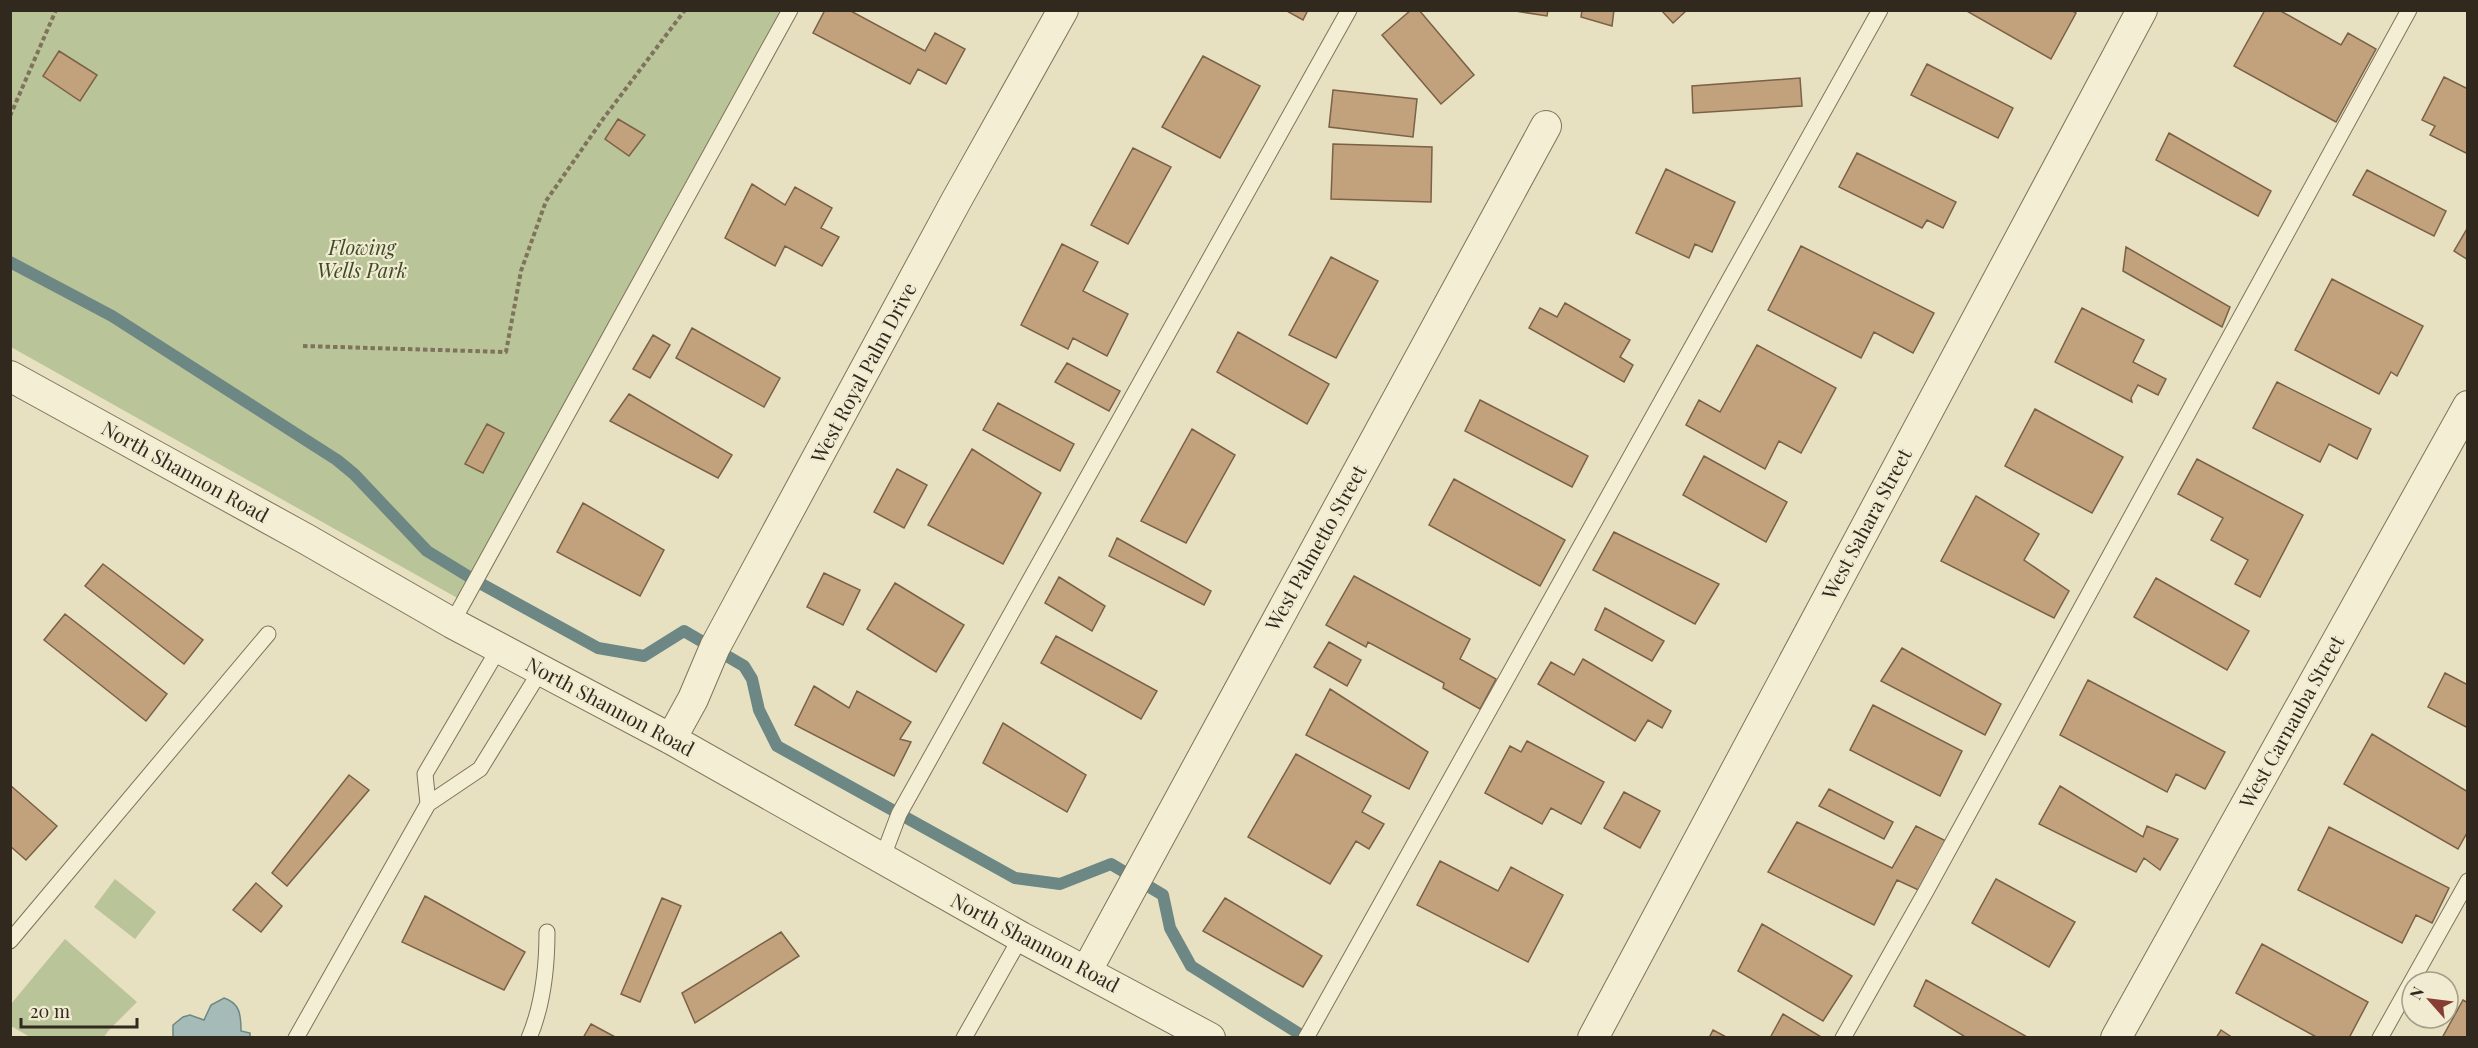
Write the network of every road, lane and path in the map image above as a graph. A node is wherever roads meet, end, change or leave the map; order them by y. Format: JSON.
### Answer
{"nodes":[{"id":1,"x":56,"y":10,"type":"edge"},
{"id":2,"x":685,"y":10,"type":"edge"},
{"id":3,"x":790,"y":10,"type":"edge"},
{"id":4,"x":1063,"y":10,"type":"edge"},
{"id":5,"x":1349,"y":10,"type":"edge"},
{"id":6,"x":1880,"y":10,"type":"edge"},
{"id":7,"x":2142,"y":10,"type":"edge"},
{"id":8,"x":2409,"y":10,"type":"edge"},
{"id":9,"x":10,"y":116,"type":"edge"},
{"id":10,"x":1546,"y":126,"type":"dead end"},
{"id":11,"x":303,"y":345,"type":"dead end"},
{"id":12,"x":10,"y":376,"type":"edge"},
{"id":13,"x":2468,"y":406,"type":"edge"},
{"id":14,"x":452,"y":623,"type":"junction"},
{"id":15,"x":268,"y":634,"type":"dead end"},
{"id":16,"x":499,"y":648,"type":"junction"},
{"id":17,"x":542,"y":670,"type":"junction"},
{"id":18,"x":671,"y":739,"type":"junction"},
{"id":19,"x":428,"y":804,"type":"junction"},
{"id":20,"x":882,"y":859,"type":"junction"},
{"id":21,"x":2468,"y":881,"type":"edge"},
{"id":22,"x":547,"y":932,"type":"dead end"},
{"id":23,"x":1021,"y":937,"type":"junction"},
{"id":24,"x":10,"y":941,"type":"edge"},
{"id":25,"x":1087,"y":970,"type":"junction"},
{"id":26,"x":296,"y":1038,"type":"edge"},
{"id":27,"x":529,"y":1038,"type":"edge"},
{"id":28,"x":964,"y":1038,"type":"edge"},
{"id":29,"x":1210,"y":1038,"type":"edge"},
{"id":30,"x":1306,"y":1038,"type":"edge"},
{"id":31,"x":1593,"y":1038,"type":"edge"},
{"id":32,"x":1843,"y":1038,"type":"edge"},
{"id":33,"x":2116,"y":1038,"type":"edge"},
{"id":34,"x":2380,"y":1038,"type":"edge"}],
"edges":[{"from":1,"to":9,"type":"path"},
{"from":2,"to":11,"type":"path"},
{"from":3,"to":14,"type":"lane"},
{"from":4,"to":18,"type":"street","name":"West Royal Palm Drive"},
{"from":5,"to":20,"type":"lane"},
{"from":6,"to":30,"type":"lane"},
{"from":7,"to":31,"type":"street","name":"West Sahara Street"},
{"from":8,"to":32,"type":"lane"},
{"from":10,"to":25,"type":"street","name":"West Palmetto Street"},
{"from":12,"to":14,"type":"street","name":"North Shannon Road"},
{"from":13,"to":33,"type":"street","name":"West Carnauba Street"},
{"from":14,"to":16,"type":"street","name":"North Shannon Road"},
{"from":15,"to":24,"type":"lane"},
{"from":16,"to":17,"type":"street","name":"North Shannon Road"},
{"from":16,"to":19,"type":"lane"},
{"from":17,"to":18,"type":"street","name":"North Shannon Road"},
{"from":17,"to":19,"type":"lane"},
{"from":18,"to":20,"type":"street","name":"North Shannon Road"},
{"from":19,"to":26,"type":"lane"},
{"from":20,"to":23,"type":"street","name":"North Shannon Road"},
{"from":21,"to":34,"type":"lane"},
{"from":22,"to":27,"type":"lane"},
{"from":23,"to":25,"type":"street","name":"North Shannon Road"},
{"from":23,"to":28,"type":"lane"},
{"from":25,"to":29,"type":"street","name":"North Shannon Road"}]}
